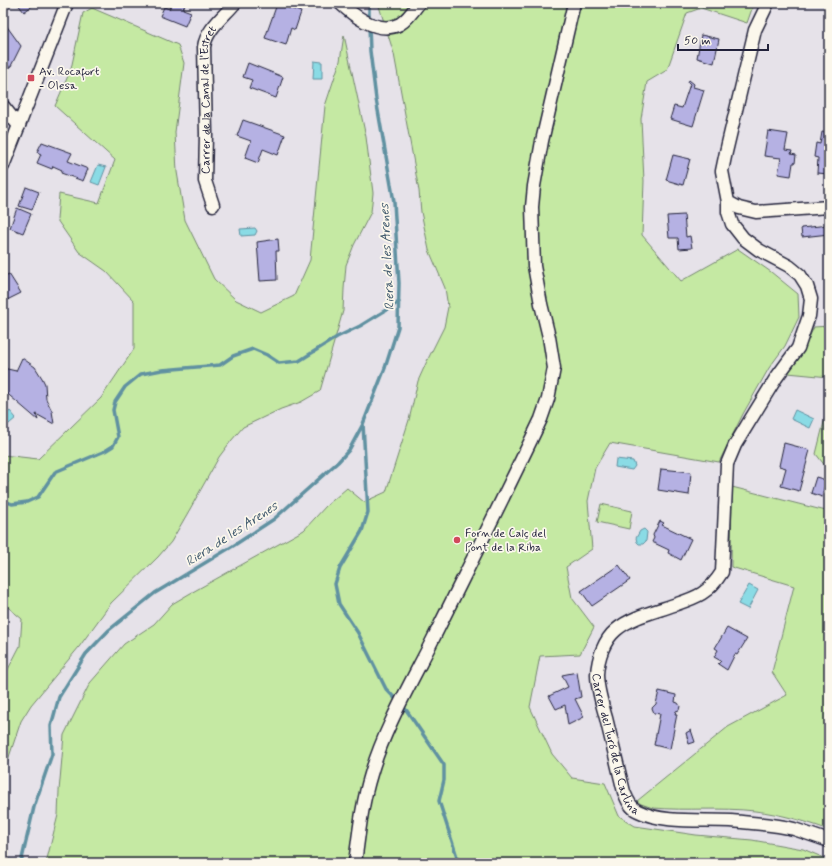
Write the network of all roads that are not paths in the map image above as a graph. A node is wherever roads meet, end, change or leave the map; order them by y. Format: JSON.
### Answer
{"nodes":[{"id":1,"x":67,"y":3,"type":"edge"},
{"id":2,"x":234,"y":3,"type":"edge"},
{"id":3,"x":340,"y":3,"type":"edge"},
{"id":4,"x":419,"y":3,"type":"edge"},
{"id":5,"x":574,"y":3,"type":"edge"},
{"id":6,"x":768,"y":3,"type":"edge"},
{"id":7,"x":3,"y":106,"type":"edge"},
{"id":8,"x":19,"y":126,"type":"junction"},
{"id":9,"x":3,"y":166,"type":"edge"},
{"id":10,"x":728,"y":202,"type":"junction"},
{"id":11,"x":213,"y":205,"type":"dead end"},
{"id":12,"x":829,"y":207,"type":"edge"},
{"id":13,"x":829,"y":841,"type":"edge"},
{"id":14,"x":355,"y":863,"type":"edge"}],
"edges":[{"from":1,"to":8,"type":"street"},
{"from":2,"to":11,"type":"street","name":"Carrer de la Canal de l'Estret"},
{"from":3,"to":4,"type":"street"},
{"from":5,"to":14,"type":"street"},
{"from":6,"to":10,"type":"street","name":"Carrer del Turó de la Carlina"},
{"from":7,"to":8,"type":"street"},
{"from":8,"to":9,"type":"street"},
{"from":10,"to":12,"type":"street"},
{"from":10,"to":13,"type":"street","name":"Carrer del Turó de la Carlina"}]}
